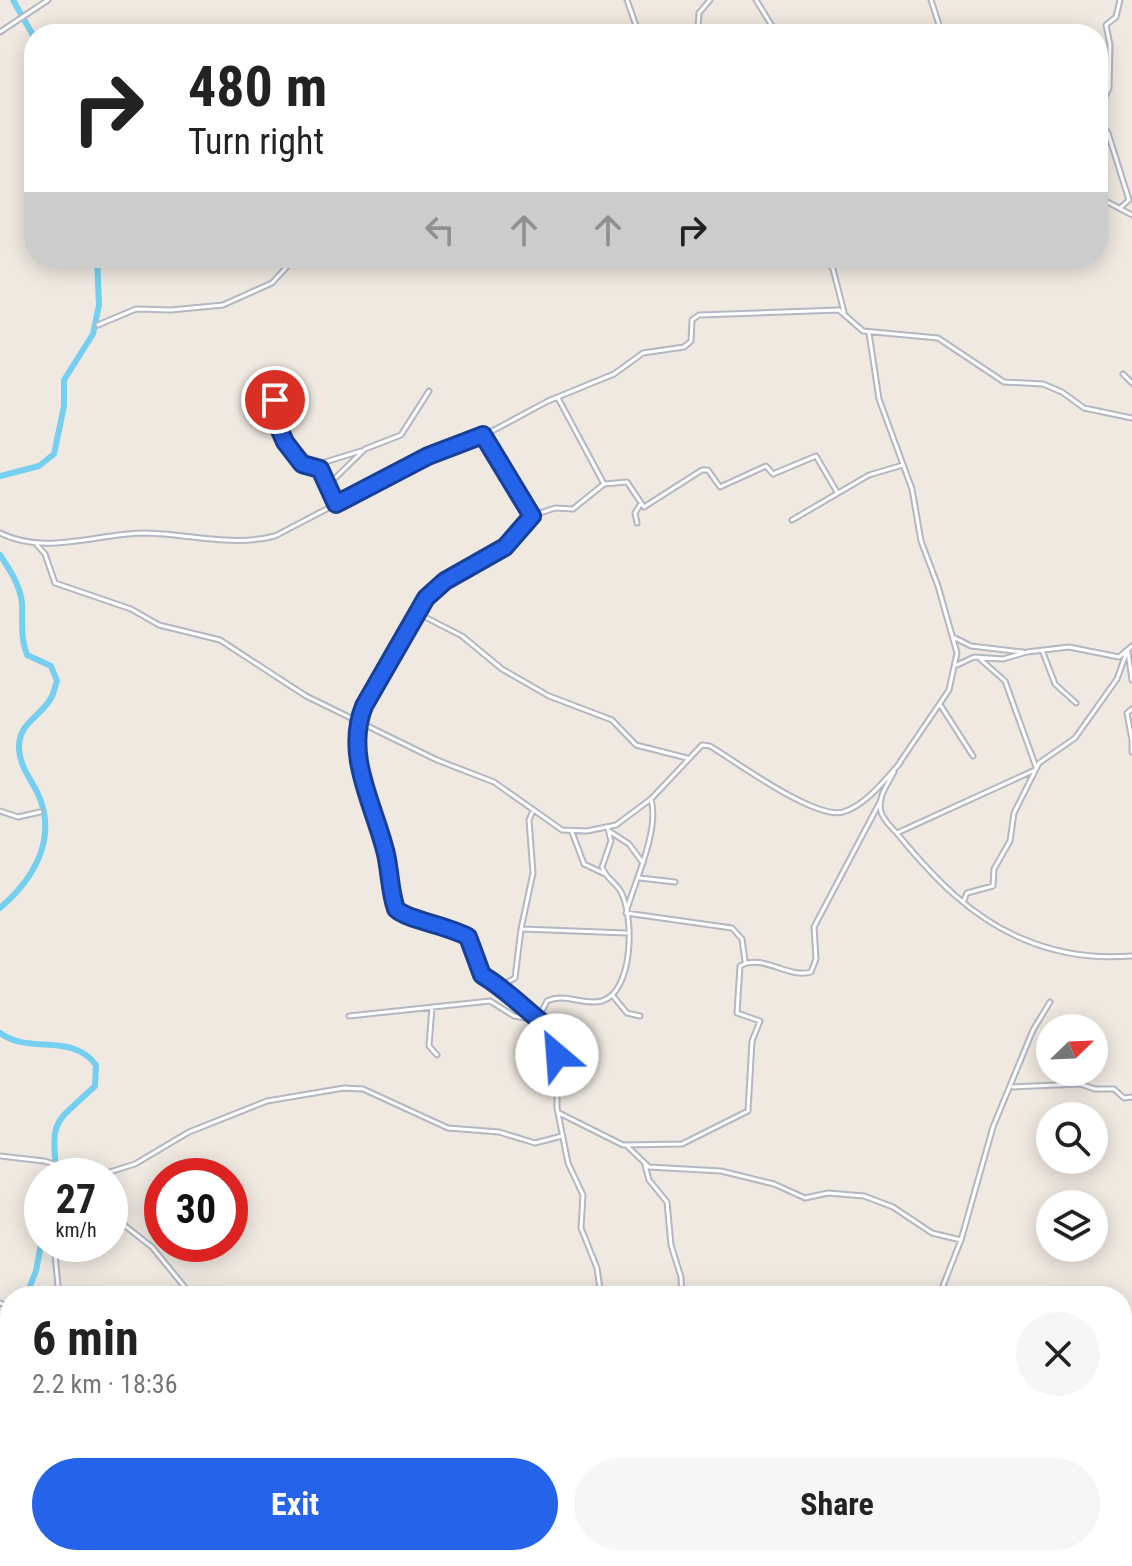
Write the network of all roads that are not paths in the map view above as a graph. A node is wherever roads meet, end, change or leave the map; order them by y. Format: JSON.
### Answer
{"nodes":[{"id":1,"x":48,"y":0,"type":"edge"},
{"id":2,"x":627,"y":0,"type":"edge"},
{"id":3,"x":710,"y":0,"type":"edge"},
{"id":4,"x":756,"y":0,"type":"edge"},
{"id":5,"x":931,"y":0,"type":"edge"},
{"id":6,"x":1120,"y":0,"type":"edge"},
{"id":7,"x":635,"y":24,"type":"edge"},
{"id":8,"x":699,"y":24,"type":"edge"},
{"id":9,"x":771,"y":24,"type":"edge"},
{"id":10,"x":939,"y":24,"type":"edge"},
{"id":11,"x":1107,"y":24,"type":"edge"},
{"id":12,"x":0,"y":32,"type":"edge"},
{"id":13,"x":1108,"y":35,"type":"edge"},
{"id":14,"x":1108,"y":90,"type":"edge"},
{"id":15,"x":1108,"y":133,"type":"edge"},
{"id":16,"x":1108,"y":202,"type":"edge"},
{"id":17,"x":1120,"y":208,"type":"junction"},
{"id":18,"x":1132,"y":215,"type":"edge"},
{"id":19,"x":286,"y":268,"type":"edge"},
{"id":20,"x":832,"y":268,"type":"edge"},
{"id":21,"x":845,"y":314,"type":"junction"},
{"id":22,"x":98,"y":325,"type":"dead end"},
{"id":23,"x":869,"y":333,"type":"junction"},
{"id":24,"x":1123,"y":374,"type":"dead end"},
{"id":25,"x":1132,"y":383,"type":"edge"},
{"id":26,"x":429,"y":391,"type":"dead end"},
{"id":27,"x":558,"y":398,"type":"junction"},
{"id":28,"x":275,"y":400,"type":"dead end"},
{"id":29,"x":1132,"y":418,"type":"edge"},
{"id":30,"x":483,"y":435,"type":"junction"},
{"id":31,"x":365,"y":449,"type":"junction"},
{"id":32,"x":903,"y":465,"type":"junction"},
{"id":33,"x":311,"y":466,"type":"junction"},
{"id":34,"x":604,"y":484,"type":"junction"},
{"id":35,"x":328,"y":485,"type":"junction"},
{"id":36,"x":837,"y":492,"type":"junction"},
{"id":37,"x":336,"y":504,"type":"junction"},
{"id":38,"x":640,"y":505,"type":"junction"},
{"id":39,"x":532,"y":516,"type":"junction"},
{"id":40,"x":792,"y":520,"type":"dead end"},
{"id":41,"x":637,"y":523,"type":"dead end"},
{"id":42,"x":0,"y":533,"type":"edge"},
{"id":43,"x":35,"y":544,"type":"junction"},
{"id":44,"x":420,"y":614,"type":"junction"},
{"id":45,"x":953,"y":637,"type":"junction"},
{"id":46,"x":1132,"y":646,"type":"edge"},
{"id":47,"x":1042,"y":650,"type":"junction"},
{"id":48,"x":1024,"y":652,"type":"junction"},
{"id":49,"x":1127,"y":653,"type":"junction"},
{"id":50,"x":979,"y":658,"type":"junction"},
{"id":51,"x":957,"y":666,"type":"junction"},
{"id":52,"x":1132,"y":680,"type":"edge"},
{"id":53,"x":1076,"y":703,"type":"dead end"},
{"id":54,"x":941,"y":706,"type":"junction"},
{"id":55,"x":1132,"y":709,"type":"edge"},
{"id":56,"x":358,"y":722,"type":"junction"},
{"id":57,"x":1132,"y":740,"type":"edge"},
{"id":58,"x":1132,"y":752,"type":"edge"},
{"id":59,"x":973,"y":756,"type":"dead end"},
{"id":60,"x":687,"y":758,"type":"junction"},
{"id":61,"x":900,"y":763,"type":"junction"},
{"id":62,"x":1036,"y":768,"type":"junction"},
{"id":63,"x":651,"y":799,"type":"junction"},
{"id":64,"x":881,"y":800,"type":"junction"},
{"id":65,"x":0,"y":811,"type":"edge"},
{"id":66,"x":40,"y":812,"type":"dead end"},
{"id":67,"x":532,"y":813,"type":"junction"},
{"id":68,"x":608,"y":829,"type":"junction"},
{"id":69,"x":572,"y":832,"type":"junction"},
{"id":70,"x":897,"y":833,"type":"junction"},
{"id":71,"x":644,"y":865,"type":"junction"},
{"id":72,"x":604,"y":873,"type":"junction"},
{"id":73,"x":640,"y":878,"type":"junction"},
{"id":74,"x":675,"y":882,"type":"dead end"},
{"id":75,"x":963,"y":902,"type":"junction"},
{"id":76,"x":626,"y":913,"type":"junction"},
{"id":77,"x":521,"y":929,"type":"junction"},
{"id":78,"x":626,"y":933,"type":"junction"},
{"id":79,"x":1132,"y":956,"type":"edge"},
{"id":80,"x":745,"y":963,"type":"junction"},
{"id":81,"x":501,"y":985,"type":"junction"},
{"id":82,"x":613,"y":996,"type":"junction"},
{"id":83,"x":1050,"y":1002,"type":"dead end"},
{"id":84,"x":432,"y":1007,"type":"junction"},
{"id":85,"x":349,"y":1016,"type":"dead end"},
{"id":86,"x":640,"y":1016,"type":"dead end"},
{"id":87,"x":536,"y":1020,"type":"junction"},
{"id":88,"x":437,"y":1055,"type":"dead end"},
{"id":89,"x":1011,"y":1087,"type":"junction"},
{"id":90,"x":1132,"y":1097,"type":"edge"},
{"id":91,"x":559,"y":1113,"type":"junction"},
{"id":92,"x":562,"y":1136,"type":"junction"},
{"id":93,"x":626,"y":1145,"type":"junction"},
{"id":94,"x":0,"y":1156,"type":"edge"},
{"id":95,"x":24,"y":1159,"type":"edge"},
{"id":96,"x":645,"y":1165,"type":"junction"},
{"id":97,"x":128,"y":1167,"type":"edge"},
{"id":98,"x":128,"y":1228,"type":"edge"},
{"id":99,"x":961,"y":1240,"type":"junction"},
{"id":100,"x":56,"y":1262,"type":"edge"},
{"id":101,"x":58,"y":1286,"type":"edge"},
{"id":102,"x":184,"y":1286,"type":"edge"},
{"id":103,"x":600,"y":1286,"type":"edge"},
{"id":104,"x":681,"y":1286,"type":"edge"},
{"id":105,"x":943,"y":1286,"type":"edge"}],
"edges":[{"from":1,"to":12,"type":"street"},
{"from":2,"to":7,"type":"street"},
{"from":3,"to":8,"type":"street"},
{"from":4,"to":9,"type":"street"},
{"from":5,"to":10,"type":"street"},
{"from":6,"to":11,"type":"street"},
{"from":13,"to":14,"type":"street"},
{"from":15,"to":17,"type":"street"},
{"from":16,"to":17,"type":"street"},
{"from":17,"to":18,"type":"street"},
{"from":19,"to":22,"type":"street"},
{"from":20,"to":21,"type":"street"},
{"from":21,"to":23,"type":"street"},
{"from":21,"to":27,"type":"street"},
{"from":23,"to":29,"type":"street"},
{"from":23,"to":32,"type":"street"},
{"from":24,"to":25,"type":"street"},
{"from":26,"to":31,"type":"street"},
{"from":27,"to":30,"type":"street"},
{"from":27,"to":34,"type":"street"},
{"from":28,"to":33,"type":"street"},
{"from":30,"to":37,"type":"street"},
{"from":30,"to":39,"type":"street"},
{"from":31,"to":33,"type":"street"},
{"from":31,"to":35,"type":"street"},
{"from":32,"to":36,"type":"street"},
{"from":32,"to":45,"type":"street"},
{"from":33,"to":35,"type":"street"},
{"from":34,"to":38,"type":"street"},
{"from":34,"to":39,"type":"street"},
{"from":35,"to":37,"type":"street"},
{"from":36,"to":38,"type":"street"},
{"from":36,"to":40,"type":"street"},
{"from":37,"to":43,"type":"street"},
{"from":38,"to":41,"type":"street"},
{"from":39,"to":44,"type":"street"},
{"from":42,"to":43,"type":"street"},
{"from":43,"to":56,"type":"street"},
{"from":44,"to":56,"type":"street"},
{"from":44,"to":60,"type":"street"},
{"from":45,"to":48,"type":"street"},
{"from":45,"to":51,"type":"street"},
{"from":46,"to":49,"type":"street"},
{"from":47,"to":48,"type":"street"},
{"from":47,"to":49,"type":"street"},
{"from":47,"to":53,"type":"street"},
{"from":48,"to":50,"type":"street"},
{"from":49,"to":52,"type":"street"},
{"from":49,"to":62,"type":"street"},
{"from":50,"to":51,"type":"street"},
{"from":50,"to":62,"type":"street"},
{"from":51,"to":54,"type":"street"},
{"from":54,"to":59,"type":"street"},
{"from":54,"to":61,"type":"street"},
{"from":55,"to":57,"type":"street"},
{"from":56,"to":67,"type":"street"},
{"from":56,"to":81,"type":"street"},
{"from":57,"to":58,"type":"street"},
{"from":60,"to":61,"type":"street"},
{"from":60,"to":63,"type":"street"},
{"from":61,"to":64,"type":"street"},
{"from":62,"to":70,"type":"street"},
{"from":62,"to":75,"type":"street"},
{"from":63,"to":68,"type":"street"},
{"from":63,"to":71,"type":"street"},
{"from":64,"to":70,"type":"street"},
{"from":64,"to":80,"type":"street"},
{"from":65,"to":66,"type":"street"},
{"from":67,"to":69,"type":"street"},
{"from":67,"to":77,"type":"street"},
{"from":68,"to":69,"type":"street"},
{"from":68,"to":71,"type":"street"},
{"from":68,"to":72,"type":"street"},
{"from":69,"to":72,"type":"street"},
{"from":70,"to":75,"type":"street"},
{"from":71,"to":73,"type":"street"},
{"from":72,"to":76,"type":"street"},
{"from":73,"to":74,"type":"street"},
{"from":73,"to":76,"type":"street"},
{"from":75,"to":79,"type":"street"},
{"from":76,"to":78,"type":"street"},
{"from":76,"to":80,"type":"street"},
{"from":77,"to":78,"type":"street"},
{"from":77,"to":81,"type":"street"},
{"from":78,"to":82,"type":"street"},
{"from":80,"to":93,"type":"street"},
{"from":81,"to":87,"type":"street"},
{"from":82,"to":86,"type":"street"},
{"from":82,"to":87,"type":"street"},
{"from":83,"to":89,"type":"street"},
{"from":84,"to":85,"type":"street"},
{"from":84,"to":87,"type":"street"},
{"from":84,"to":88,"type":"street"},
{"from":87,"to":91,"type":"street"},
{"from":89,"to":90,"type":"street"},
{"from":89,"to":99,"type":"street"},
{"from":91,"to":92,"type":"street"},
{"from":91,"to":93,"type":"street"},
{"from":92,"to":97,"type":"street"},
{"from":92,"to":103,"type":"street"},
{"from":93,"to":96,"type":"street"},
{"from":94,"to":95,"type":"street"},
{"from":96,"to":99,"type":"street"},
{"from":96,"to":104,"type":"street"},
{"from":98,"to":102,"type":"street"},
{"from":99,"to":105,"type":"street"},
{"from":100,"to":101,"type":"street"}]}
